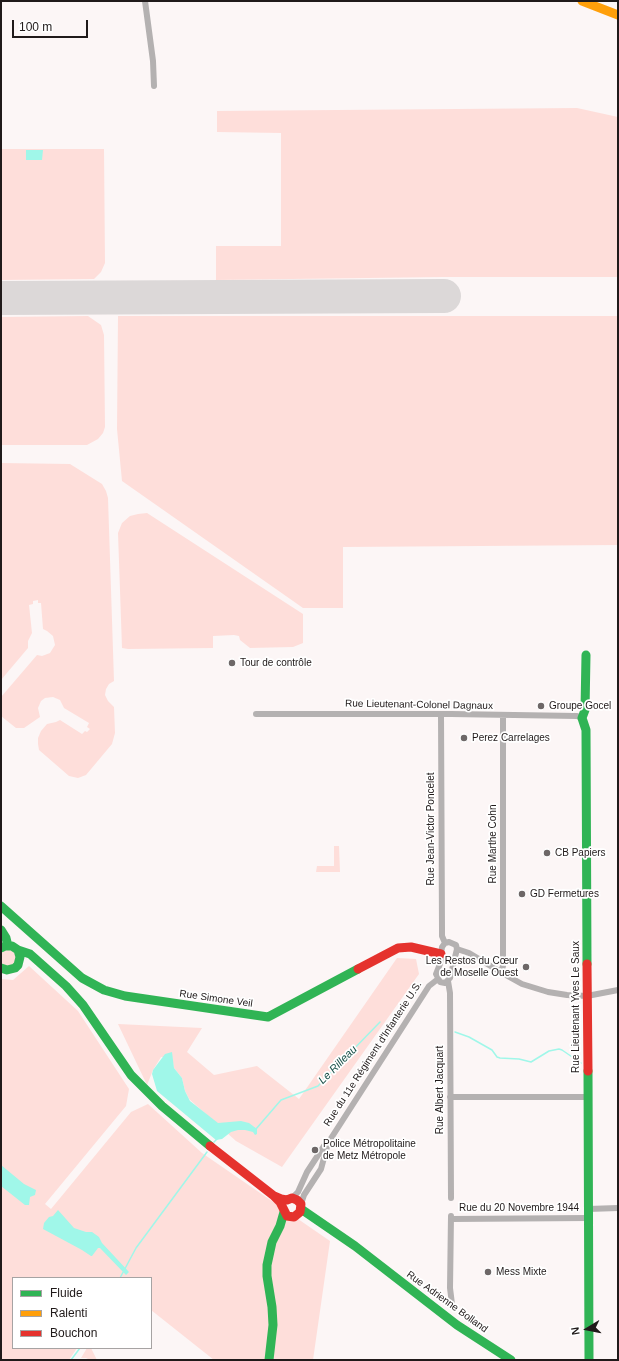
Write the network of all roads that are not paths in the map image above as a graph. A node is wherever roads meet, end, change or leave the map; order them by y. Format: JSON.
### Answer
{"nodes":[{"id":1,"x":145,"y":1,"type":"edge"},
{"id":2,"x":582,"y":1,"type":"edge"},
{"id":3,"x":618,"y":15,"type":"edge"},
{"id":4,"x":154,"y":86,"type":"dead end"},
{"id":5,"x":586,"y":655,"type":"dead end"},
{"id":6,"x":256,"y":714,"type":"dead end"},
{"id":7,"x":441,"y":714,"type":"junction"},
{"id":8,"x":503,"y":716,"type":"junction"},
{"id":9,"x":582,"y":718,"type":"junction"},
{"id":10,"x":1,"y":906,"type":"edge"},
{"id":11,"x":1,"y":930,"type":"edge"},
{"id":12,"x":445,"y":944,"type":"junction"},
{"id":13,"x":5,"y":947,"type":"edge"},
{"id":14,"x":457,"y":949,"type":"junction"},
{"id":15,"x":18,"y":950,"type":"junction"},
{"id":16,"x":441,"y":954,"type":"junction"},
{"id":17,"x":19,"y":963,"type":"junction"},
{"id":18,"x":41,"y":963,"type":"junction"},
{"id":19,"x":1,"y":968,"type":"edge"},
{"id":20,"x":501,"y":972,"type":"junction"},
{"id":21,"x":438,"y":979,"type":"junction"},
{"id":22,"x":448,"y":981,"type":"junction"},
{"id":23,"x":618,"y":990,"type":"edge"},
{"id":24,"x":587,"y":996,"type":"junction"},
{"id":25,"x":450,"y":1097,"type":"junction"},
{"id":26,"x":587,"y":1097,"type":"junction"},
{"id":27,"x":328,"y":1143,"type":"junction"},
{"id":28,"x":312,"y":1164,"type":"junction"},
{"id":29,"x":321,"y":1169,"type":"junction"},
{"id":30,"x":451,"y":1198,"type":"dead end"},
{"id":31,"x":292,"y":1208,"type":"junction"},
{"id":32,"x":618,"y":1208,"type":"edge"},
{"id":33,"x":588,"y":1214,"type":"junction"},
{"id":34,"x":452,"y":1304,"type":"dead end"},
{"id":35,"x":269,"y":1360,"type":"edge"},
{"id":36,"x":511,"y":1360,"type":"edge"},
{"id":37,"x":589,"y":1360,"type":"edge"}],
"edges":[{"from":1,"to":4,"type":"street"},
{"from":2,"to":3,"type":"street"},
{"from":5,"to":9,"type":"street","name":"Rue Lieutenant Yves Le Saux"},
{"from":6,"to":7,"type":"street","name":"Rue Lieutenant-Colonel Dagnaux"},
{"from":7,"to":8,"type":"street","name":"Rue Lieutenant-Colonel Dagnaux"},
{"from":7,"to":12,"type":"street","name":"Rue Jean-Victor Poncelet"},
{"from":8,"to":9,"type":"street","name":"Rue Lieutenant-Colonel Dagnaux"},
{"from":8,"to":20,"type":"street","name":"Rue Marthe Cohn"},
{"from":9,"to":24,"type":"street","name":"Rue Lieutenant Yves Le Saux"},
{"from":10,"to":16,"type":"street","name":"Rue Simone Veil"},
{"from":11,"to":13,"type":"street"},
{"from":12,"to":14,"type":"street"},
{"from":12,"to":16,"type":"street"},
{"from":13,"to":15,"type":"street"},
{"from":14,"to":20,"type":"street"},
{"from":14,"to":22,"type":"street"},
{"from":15,"to":17,"type":"street"},
{"from":15,"to":18,"type":"street"},
{"from":16,"to":21,"type":"street"},
{"from":17,"to":18,"type":"street"},
{"from":17,"to":19,"type":"street"},
{"from":18,"to":31,"type":"street","name":"Rue Adrienne Bolland"},
{"from":20,"to":24,"type":"street"},
{"from":21,"to":22,"type":"street"},
{"from":21,"to":27,"type":"street","name":"Rue du 11e Régiment d'Infanterie U.S."},
{"from":22,"to":25,"type":"street","name":"Rue Albert Jacquart"},
{"from":23,"to":24,"type":"street"},
{"from":24,"to":26,"type":"street","name":"Rue Lieutenant Yves Le Saux"},
{"from":25,"to":26,"type":"street"},
{"from":25,"to":30,"type":"street","name":"Rue Albert Jacquart"},
{"from":26,"to":33,"type":"street","name":"Rue Lieutenant Yves Le Saux"},
{"from":27,"to":28,"type":"street","name":"Rue du 11e Régiment d'Infanterie U.S."},
{"from":27,"to":29,"type":"street","name":"Rue du 11e Régiment d'Infanterie U.S."},
{"from":28,"to":29,"type":"street"},
{"from":28,"to":31,"type":"street","name":"Rue du 11e Régiment d'Infanterie U.S."},
{"from":29,"to":31,"type":"street","name":"Rue du 11e Régiment d'Infanterie U.S."},
{"from":31,"to":35,"type":"street"},
{"from":31,"to":36,"type":"street","name":"Rue Adrienne Bolland"},
{"from":32,"to":33,"type":"street","name":"Rue du 20 Novembre 1944"},
{"from":33,"to":34,"type":"street","name":"Rue du 20 Novembre 1944"},
{"from":33,"to":37,"type":"street","name":"Rue Lieutenant Yves Le Saux"}]}
